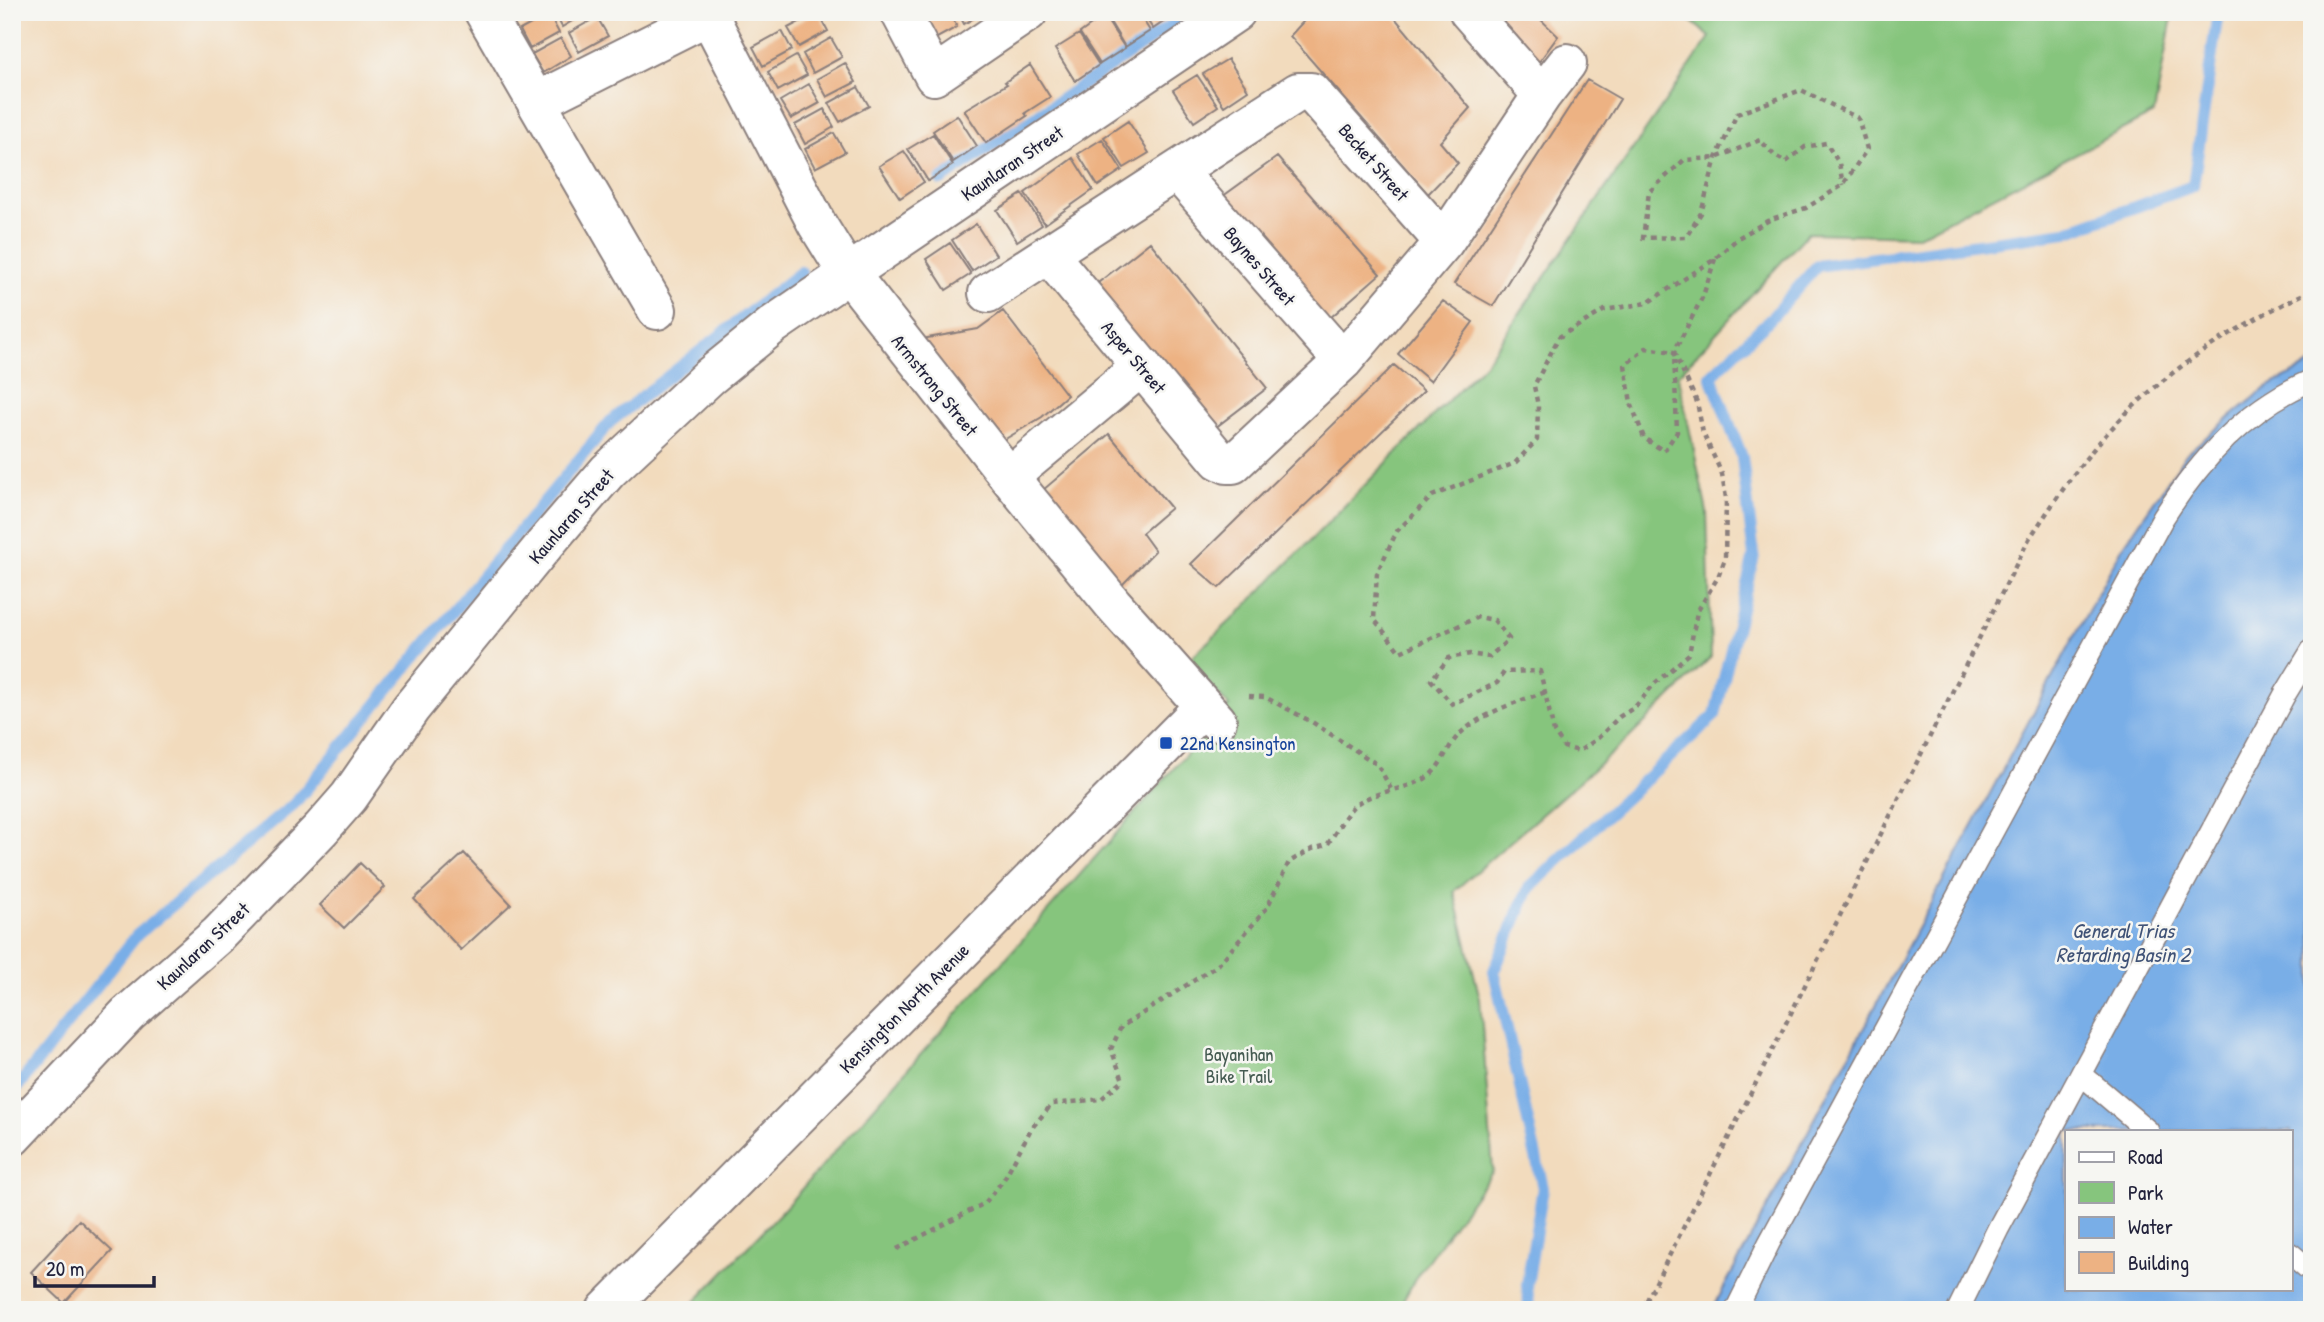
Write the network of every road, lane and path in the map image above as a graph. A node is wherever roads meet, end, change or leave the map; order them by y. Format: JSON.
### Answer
{"nodes":[{"id":1,"x":484,"y":12,"type":"edge"},
{"id":2,"x":900,"y":12,"type":"edge"},
{"id":3,"x":1028,"y":12,"type":"edge"},
{"id":4,"x":1237,"y":12,"type":"edge"},
{"id":5,"x":1469,"y":12,"type":"edge"},
{"id":6,"x":710,"y":13,"type":"edge"},
{"id":7,"x":1567,"y":63,"type":"dead end"},
{"id":8,"x":1542,"y":95,"type":"junction"},
{"id":9,"x":536,"y":102,"type":"junction"},
{"id":10,"x":1716,"y":158,"type":"junction"},
{"id":11,"x":1177,"y":171,"type":"junction"},
{"id":12,"x":1843,"y":185,"type":"junction"},
{"id":13,"x":1444,"y":242,"type":"junction"},
{"id":14,"x":1049,"y":255,"type":"junction"},
{"id":15,"x":1715,"y":259,"type":"junction"},
{"id":16,"x":848,"y":274,"type":"junction"},
{"id":17,"x":2312,"y":290,"type":"edge"},
{"id":18,"x":988,"y":293,"type":"dead end"},
{"id":19,"x":657,"y":310,"type":"dead end"},
{"id":20,"x":1674,"y":352,"type":"junction"},
{"id":21,"x":1343,"y":361,"type":"junction"},
{"id":22,"x":1142,"y":366,"type":"junction"},
{"id":23,"x":2312,"y":380,"type":"edge"},
{"id":24,"x":1009,"y":477,"type":"junction"},
{"id":25,"x":2312,"y":650,"type":"edge"},
{"id":26,"x":1546,"y":692,"type":"junction"},
{"id":27,"x":1220,"y":708,"type":"junction"},
{"id":28,"x":1392,"y":791,"type":"junction"},
{"id":29,"x":2082,"y":1075,"type":"junction"},
{"id":30,"x":2147,"y":1130,"type":"edge"},
{"id":31,"x":12,"y":1138,"type":"edge"},
{"id":32,"x":897,"y":1250,"type":"dead end"},
{"id":33,"x":2292,"y":1255,"type":"edge"},
{"id":34,"x":2312,"y":1272,"type":"edge"},
{"id":35,"x":606,"y":1310,"type":"edge"},
{"id":36,"x":1643,"y":1310,"type":"edge"},
{"id":37,"x":1737,"y":1310,"type":"edge"},
{"id":38,"x":1958,"y":1310,"type":"edge"}],
"edges":[{"from":1,"to":9,"type":"street"},
{"from":2,"to":3,"type":"street"},
{"from":4,"to":16,"type":"street","name":"Kaunlaran Street"},
{"from":5,"to":8,"type":"street"},
{"from":6,"to":9,"type":"street"},
{"from":6,"to":16,"type":"street","name":"Armstrong Street"},
{"from":7,"to":8,"type":"street"},
{"from":8,"to":13,"type":"street"},
{"from":9,"to":19,"type":"street"},
{"from":10,"to":10,"type":"path"},
{"from":10,"to":12,"type":"path"},
{"from":10,"to":12,"type":"path"},
{"from":11,"to":13,"type":"street","name":"Becket Street"},
{"from":11,"to":14,"type":"street"},
{"from":11,"to":21,"type":"street","name":"Baynes Street"},
{"from":12,"to":15,"type":"path"},
{"from":13,"to":21,"type":"street"},
{"from":14,"to":18,"type":"street"},
{"from":14,"to":22,"type":"street","name":"Asper Street"},
{"from":15,"to":20,"type":"path"},
{"from":15,"to":26,"type":"path"},
{"from":16,"to":24,"type":"street","name":"Armstrong Street"},
{"from":16,"to":31,"type":"street","name":"Kaunlaran Street"},
{"from":17,"to":36,"type":"path"},
{"from":20,"to":20,"type":"path"},
{"from":20,"to":26,"type":"path"},
{"from":21,"to":22,"type":"street","name":"Asper Street"},
{"from":22,"to":24,"type":"street"},
{"from":23,"to":37,"type":"lane"},
{"from":24,"to":27,"type":"street","name":"Armstrong Street"},
{"from":25,"to":29,"type":"lane"},
{"from":26,"to":28,"type":"path"},
{"from":27,"to":28,"type":"path"},
{"from":27,"to":35,"type":"street","name":"Kensington North Avenue"},
{"from":28,"to":32,"type":"path"},
{"from":29,"to":30,"type":"lane"},
{"from":29,"to":38,"type":"lane"},
{"from":33,"to":34,"type":"lane"}]}
